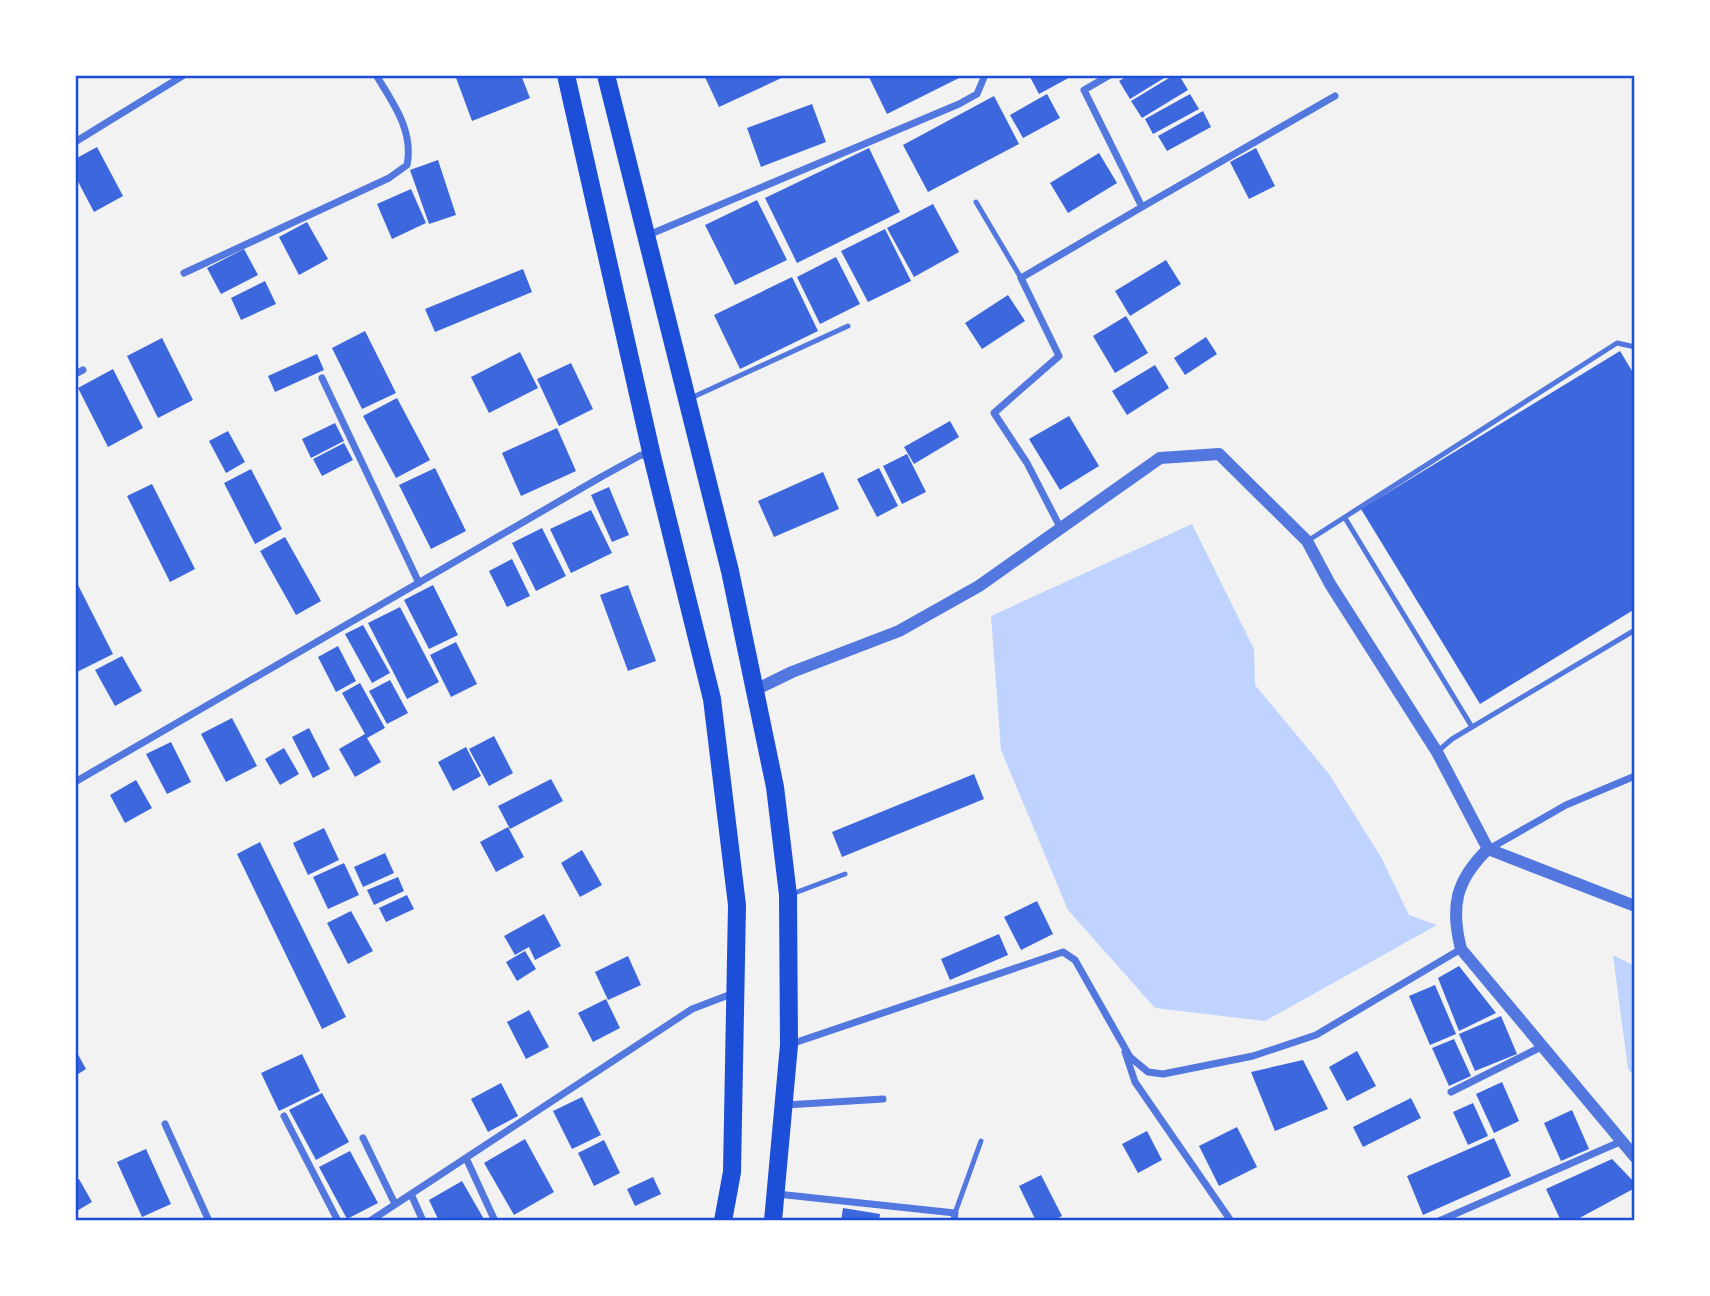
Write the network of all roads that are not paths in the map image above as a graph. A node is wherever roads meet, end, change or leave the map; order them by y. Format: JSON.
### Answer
{"nodes":[{"id":1,"x":184,"y":75,"type":"edge"},
{"id":2,"x":376,"y":75,"type":"edge"},
{"id":3,"x":566,"y":75,"type":"edge"},
{"id":4,"x":606,"y":75,"type":"edge"},
{"id":5,"x":985,"y":75,"type":"edge"},
{"id":6,"x":1110,"y":75,"type":"edge"},
{"id":7,"x":1335,"y":96,"type":"dead end"},
{"id":8,"x":75,"y":142,"type":"edge"},
{"id":9,"x":976,"y":202,"type":"dead end"},
{"id":10,"x":1142,"y":207,"type":"junction"},
{"id":11,"x":645,"y":237,"type":"junction"},
{"id":12,"x":184,"y":274,"type":"dead end"},
{"id":13,"x":1021,"y":278,"type":"junction"},
{"id":14,"x":848,"y":326,"type":"dead end"},
{"id":15,"x":1635,"y":347,"type":"edge"},
{"id":16,"x":83,"y":370,"type":"dead end"},
{"id":17,"x":75,"y":374,"type":"edge"},
{"id":18,"x":322,"y":379,"type":"dead end"},
{"id":19,"x":688,"y":400,"type":"junction"},
{"id":20,"x":652,"y":456,"type":"junction"},
{"id":21,"x":1345,"y":518,"type":"junction"},
{"id":22,"x":1060,"y":527,"type":"junction"},
{"id":23,"x":1307,"y":541,"type":"junction"},
{"id":24,"x":419,"y":583,"type":"junction"},
{"id":25,"x":1635,"y":629,"type":"edge"},
{"id":26,"x":757,"y":689,"type":"junction"},
{"id":27,"x":1472,"y":727,"type":"junction"},
{"id":28,"x":1437,"y":752,"type":"junction"},
{"id":29,"x":1635,"y":776,"type":"edge"},
{"id":30,"x":75,"y":782,"type":"edge"},
{"id":31,"x":1488,"y":849,"type":"junction"},
{"id":32,"x":845,"y":874,"type":"dead end"},
{"id":33,"x":788,"y":895,"type":"junction"},
{"id":34,"x":1635,"y":905,"type":"edge"},
{"id":35,"x":1461,"y":949,"type":"junction"},
{"id":36,"x":736,"y":992,"type":"junction"},
{"id":37,"x":789,"y":1045,"type":"junction"},
{"id":38,"x":1543,"y":1046,"type":"junction"},
{"id":39,"x":1124,"y":1048,"type":"junction"},
{"id":40,"x":1451,"y":1092,"type":"dead end"},
{"id":41,"x":883,"y":1099,"type":"dead end"},
{"id":42,"x":783,"y":1105,"type":"junction"},
{"id":43,"x":284,"y":1116,"type":"dead end"},
{"id":44,"x":165,"y":1124,"type":"dead end"},
{"id":45,"x":363,"y":1138,"type":"dead end"},
{"id":46,"x":1622,"y":1141,"type":"junction"},
{"id":47,"x":981,"y":1142,"type":"dead end"},
{"id":48,"x":466,"y":1157,"type":"junction"},
{"id":49,"x":1635,"y":1157,"type":"edge"},
{"id":50,"x":411,"y":1194,"type":"junction"},
{"id":51,"x":777,"y":1194,"type":"junction"},
{"id":52,"x":395,"y":1204,"type":"junction"},
{"id":53,"x":955,"y":1217,"type":"edge"},
{"id":54,"x":209,"y":1221,"type":"edge"},
{"id":55,"x":338,"y":1221,"type":"edge"},
{"id":56,"x":370,"y":1221,"type":"edge"},
{"id":57,"x":423,"y":1221,"type":"edge"},
{"id":58,"x":495,"y":1221,"type":"edge"},
{"id":59,"x":723,"y":1221,"type":"edge"},
{"id":60,"x":773,"y":1221,"type":"edge"},
{"id":61,"x":1231,"y":1221,"type":"edge"},
{"id":62,"x":1439,"y":1221,"type":"edge"}],
"edges":[{"from":1,"to":8,"type":"street"},
{"from":2,"to":12,"type":"street"},
{"from":3,"to":20,"type":"main road"},
{"from":4,"to":11,"type":"main road"},
{"from":5,"to":11,"type":"street"},
{"from":6,"to":10,"type":"street"},
{"from":7,"to":10,"type":"street"},
{"from":9,"to":13,"type":"lane"},
{"from":10,"to":13,"type":"street"},
{"from":11,"to":19,"type":"main road"},
{"from":13,"to":22,"type":"street"},
{"from":14,"to":19,"type":"lane"},
{"from":15,"to":21,"type":"lane"},
{"from":16,"to":17,"type":"street"},
{"from":18,"to":24,"type":"street"},
{"from":19,"to":26,"type":"main road"},
{"from":20,"to":24,"type":"street"},
{"from":20,"to":36,"type":"main road"},
{"from":21,"to":23,"type":"lane"},
{"from":21,"to":27,"type":"lane"},
{"from":22,"to":23,"type":"street"},
{"from":22,"to":26,"type":"street"},
{"from":23,"to":28,"type":"street"},
{"from":24,"to":30,"type":"street"},
{"from":25,"to":27,"type":"lane"},
{"from":26,"to":33,"type":"main road"},
{"from":27,"to":28,"type":"lane"},
{"from":28,"to":31,"type":"street"},
{"from":29,"to":31,"type":"street"},
{"from":31,"to":34,"type":"street"},
{"from":31,"to":35,"type":"street"},
{"from":32,"to":33,"type":"lane"},
{"from":33,"to":37,"type":"main road"},
{"from":35,"to":38,"type":"street"},
{"from":35,"to":39,"type":"street"},
{"from":36,"to":48,"type":"street"},
{"from":36,"to":59,"type":"main road"},
{"from":37,"to":39,"type":"street"},
{"from":37,"to":42,"type":"main road"},
{"from":38,"to":40,"type":"street"},
{"from":38,"to":46,"type":"street"},
{"from":39,"to":61,"type":"street"},
{"from":41,"to":42,"type":"street"},
{"from":42,"to":51,"type":"main road"},
{"from":43,"to":55,"type":"street"},
{"from":44,"to":54,"type":"street"},
{"from":45,"to":52,"type":"street"},
{"from":46,"to":49,"type":"street"},
{"from":46,"to":62,"type":"street"},
{"from":47,"to":53,"type":"lane"},
{"from":48,"to":50,"type":"street"},
{"from":48,"to":58,"type":"street"},
{"from":50,"to":52,"type":"street"},
{"from":50,"to":57,"type":"street"},
{"from":51,"to":53,"type":"street"},
{"from":51,"to":60,"type":"main road"},
{"from":52,"to":56,"type":"street"}]}
